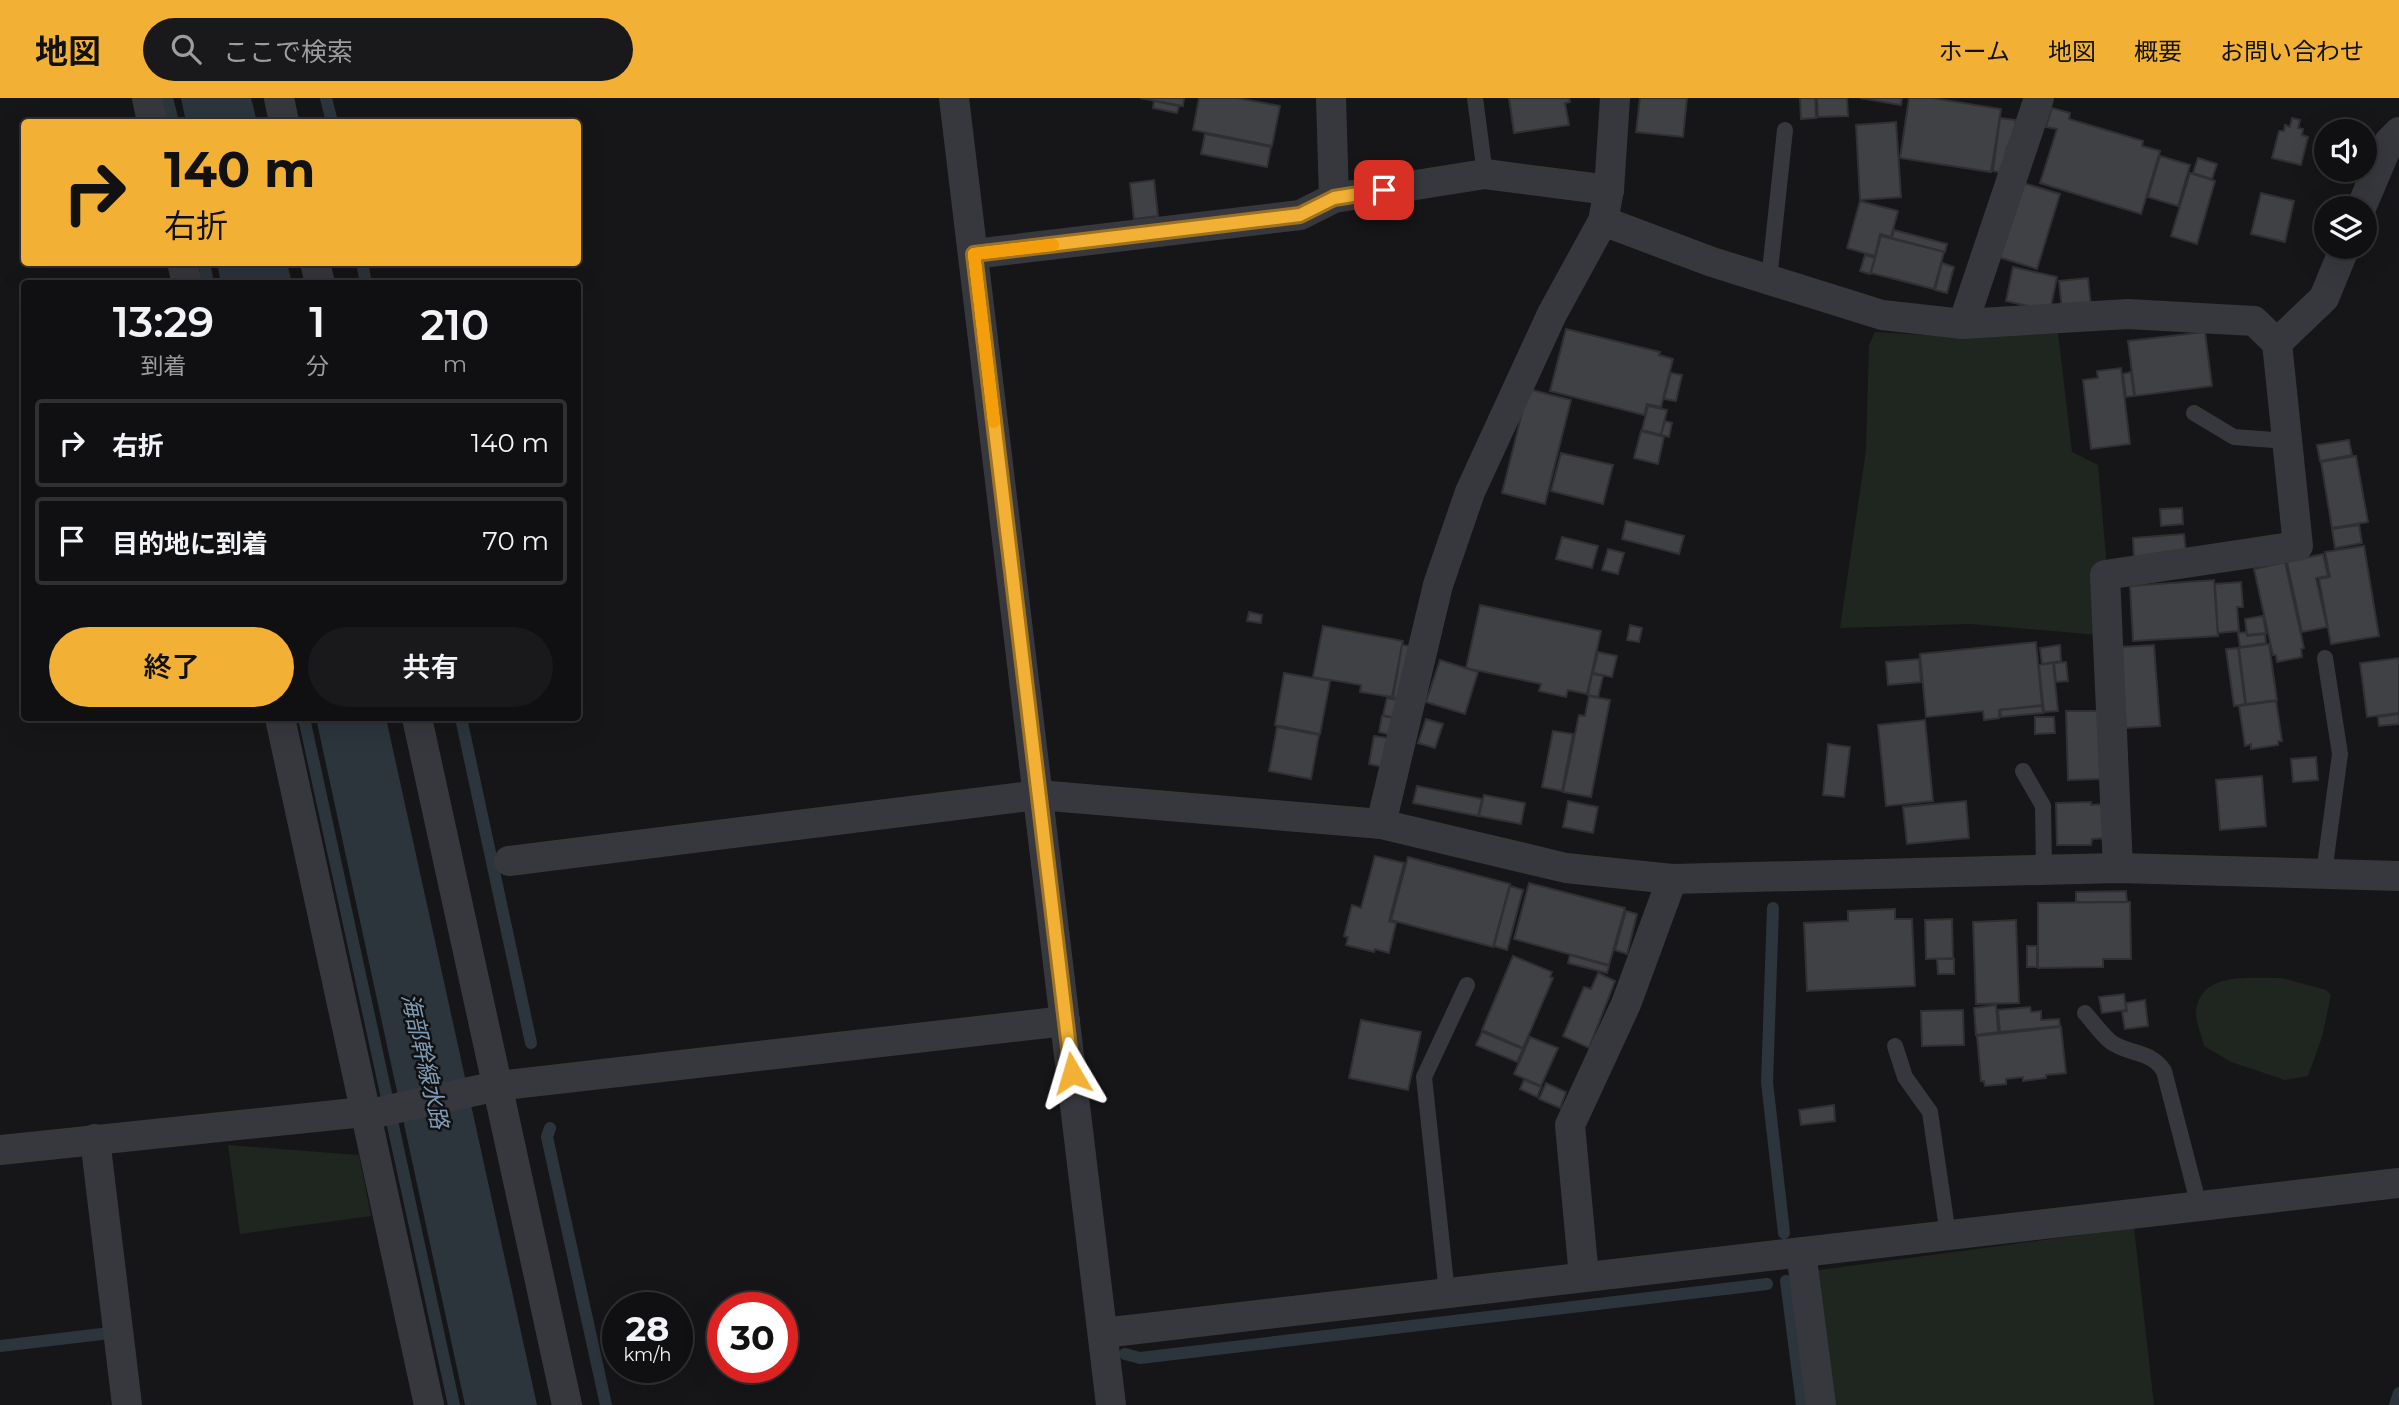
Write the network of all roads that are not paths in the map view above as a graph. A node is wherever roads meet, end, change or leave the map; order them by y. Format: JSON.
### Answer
{"nodes":[{"id":1,"x":147,"y":98,"type":"edge"},
{"id":2,"x":279,"y":98,"type":"edge"},
{"id":3,"x":954,"y":98,"type":"edge"},
{"id":4,"x":1331,"y":98,"type":"edge"},
{"id":5,"x":1475,"y":98,"type":"edge"},
{"id":6,"x":1615,"y":98,"type":"edge"},
{"id":7,"x":2039,"y":98,"type":"edge"},
{"id":8,"x":151,"y":119,"type":"edge"},
{"id":9,"x":283,"y":119,"type":"edge"},
{"id":10,"x":1785,"y":130,"type":"dead end"},
{"id":11,"x":2399,"y":132,"type":"edge"},
{"id":12,"x":1485,"y":174,"type":"junction"},
{"id":13,"x":1609,"y":190,"type":"junction"},
{"id":14,"x":2366,"y":196,"type":"edge"},
{"id":15,"x":1334,"y":198,"type":"junction"},
{"id":16,"x":1603,"y":221,"type":"junction"},
{"id":17,"x":974,"y":254,"type":"junction"},
{"id":18,"x":2340,"y":259,"type":"edge"},
{"id":19,"x":1769,"y":280,"type":"junction"},
{"id":20,"x":1963,"y":324,"type":"junction"},
{"id":21,"x":2277,"y":343,"type":"junction"},
{"id":22,"x":2194,"y":413,"type":"dead end"},
{"id":23,"x":2287,"y":441,"type":"junction"},
{"id":24,"x":2325,"y":658,"type":"dead end"},
{"id":25,"x":281,"y":721,"type":"edge"},
{"id":26,"x":417,"y":721,"type":"edge"},
{"id":27,"x":2023,"y":771,"type":"dead end"},
{"id":28,"x":1038,"y":795,"type":"junction"},
{"id":29,"x":1381,"y":824,"type":"junction"},
{"id":30,"x":509,"y":862,"type":"dead end"},
{"id":31,"x":2118,"y":868,"type":"junction"},
{"id":32,"x":2044,"y":870,"type":"junction"},
{"id":33,"x":2324,"y":873,"type":"junction"},
{"id":34,"x":2399,"y":876,"type":"edge"},
{"id":35,"x":1672,"y":879,"type":"junction"},
{"id":36,"x":1467,"y":985,"type":"dead end"},
{"id":37,"x":2085,"y":1013,"type":"dead end"},
{"id":38,"x":1065,"y":1021,"type":"junction"},
{"id":39,"x":1895,"y":1046,"type":"dead end"},
{"id":40,"x":497,"y":1086,"type":"junction"},
{"id":41,"x":370,"y":1113,"type":"junction"},
{"id":42,"x":95,"y":1139,"type":"junction"},
{"id":43,"x":0,"y":1150,"type":"edge"},
{"id":44,"x":2399,"y":1183,"type":"edge"},
{"id":45,"x":2199,"y":1206,"type":"junction"},
{"id":46,"x":1948,"y":1235,"type":"junction"},
{"id":47,"x":1801,"y":1252,"type":"junction"},
{"id":48,"x":1584,"y":1277,"type":"junction"},
{"id":49,"x":1447,"y":1293,"type":"junction"},
{"id":50,"x":1103,"y":1333,"type":"junction"},
{"id":51,"x":127,"y":1405,"type":"edge"},
{"id":52,"x":429,"y":1405,"type":"edge"},
{"id":53,"x":567,"y":1405,"type":"edge"},
{"id":54,"x":1111,"y":1405,"type":"edge"},
{"id":55,"x":1821,"y":1405,"type":"edge"}],
"edges":[{"from":1,"to":8,"type":"street"},
{"from":2,"to":9,"type":"street"},
{"from":3,"to":17,"type":"street"},
{"from":4,"to":15,"type":"street"},
{"from":5,"to":12,"type":"lane"},
{"from":6,"to":13,"type":"street"},
{"from":7,"to":20,"type":"street"},
{"from":10,"to":19,"type":"lane"},
{"from":11,"to":14,"type":"street"},
{"from":12,"to":13,"type":"street"},
{"from":12,"to":15,"type":"street"},
{"from":13,"to":16,"type":"street"},
{"from":15,"to":17,"type":"street"},
{"from":16,"to":19,"type":"street"},
{"from":16,"to":29,"type":"street"},
{"from":17,"to":28,"type":"street"},
{"from":18,"to":21,"type":"street"},
{"from":19,"to":20,"type":"street"},
{"from":20,"to":21,"type":"street"},
{"from":21,"to":23,"type":"street"},
{"from":22,"to":23,"type":"lane"},
{"from":23,"to":31,"type":"street"},
{"from":24,"to":33,"type":"lane"},
{"from":25,"to":41,"type":"street"},
{"from":26,"to":40,"type":"street"},
{"from":27,"to":32,"type":"lane"},
{"from":28,"to":29,"type":"street"},
{"from":28,"to":30,"type":"street"},
{"from":28,"to":38,"type":"street"},
{"from":29,"to":35,"type":"street"},
{"from":31,"to":32,"type":"street"},
{"from":31,"to":33,"type":"street"},
{"from":32,"to":35,"type":"street"},
{"from":33,"to":34,"type":"street"},
{"from":35,"to":48,"type":"street"},
{"from":36,"to":49,"type":"lane"},
{"from":37,"to":45,"type":"lane"},
{"from":38,"to":40,"type":"street"},
{"from":38,"to":50,"type":"street"},
{"from":39,"to":46,"type":"lane"},
{"from":40,"to":41,"type":"street"},
{"from":40,"to":53,"type":"street"},
{"from":41,"to":42,"type":"street"},
{"from":41,"to":52,"type":"street"},
{"from":42,"to":43,"type":"street"},
{"from":42,"to":51,"type":"street"},
{"from":44,"to":45,"type":"street"},
{"from":45,"to":46,"type":"street"},
{"from":46,"to":47,"type":"street"},
{"from":47,"to":48,"type":"street"},
{"from":47,"to":55,"type":"street"},
{"from":48,"to":49,"type":"street"},
{"from":49,"to":50,"type":"street"},
{"from":50,"to":54,"type":"street"}]}
